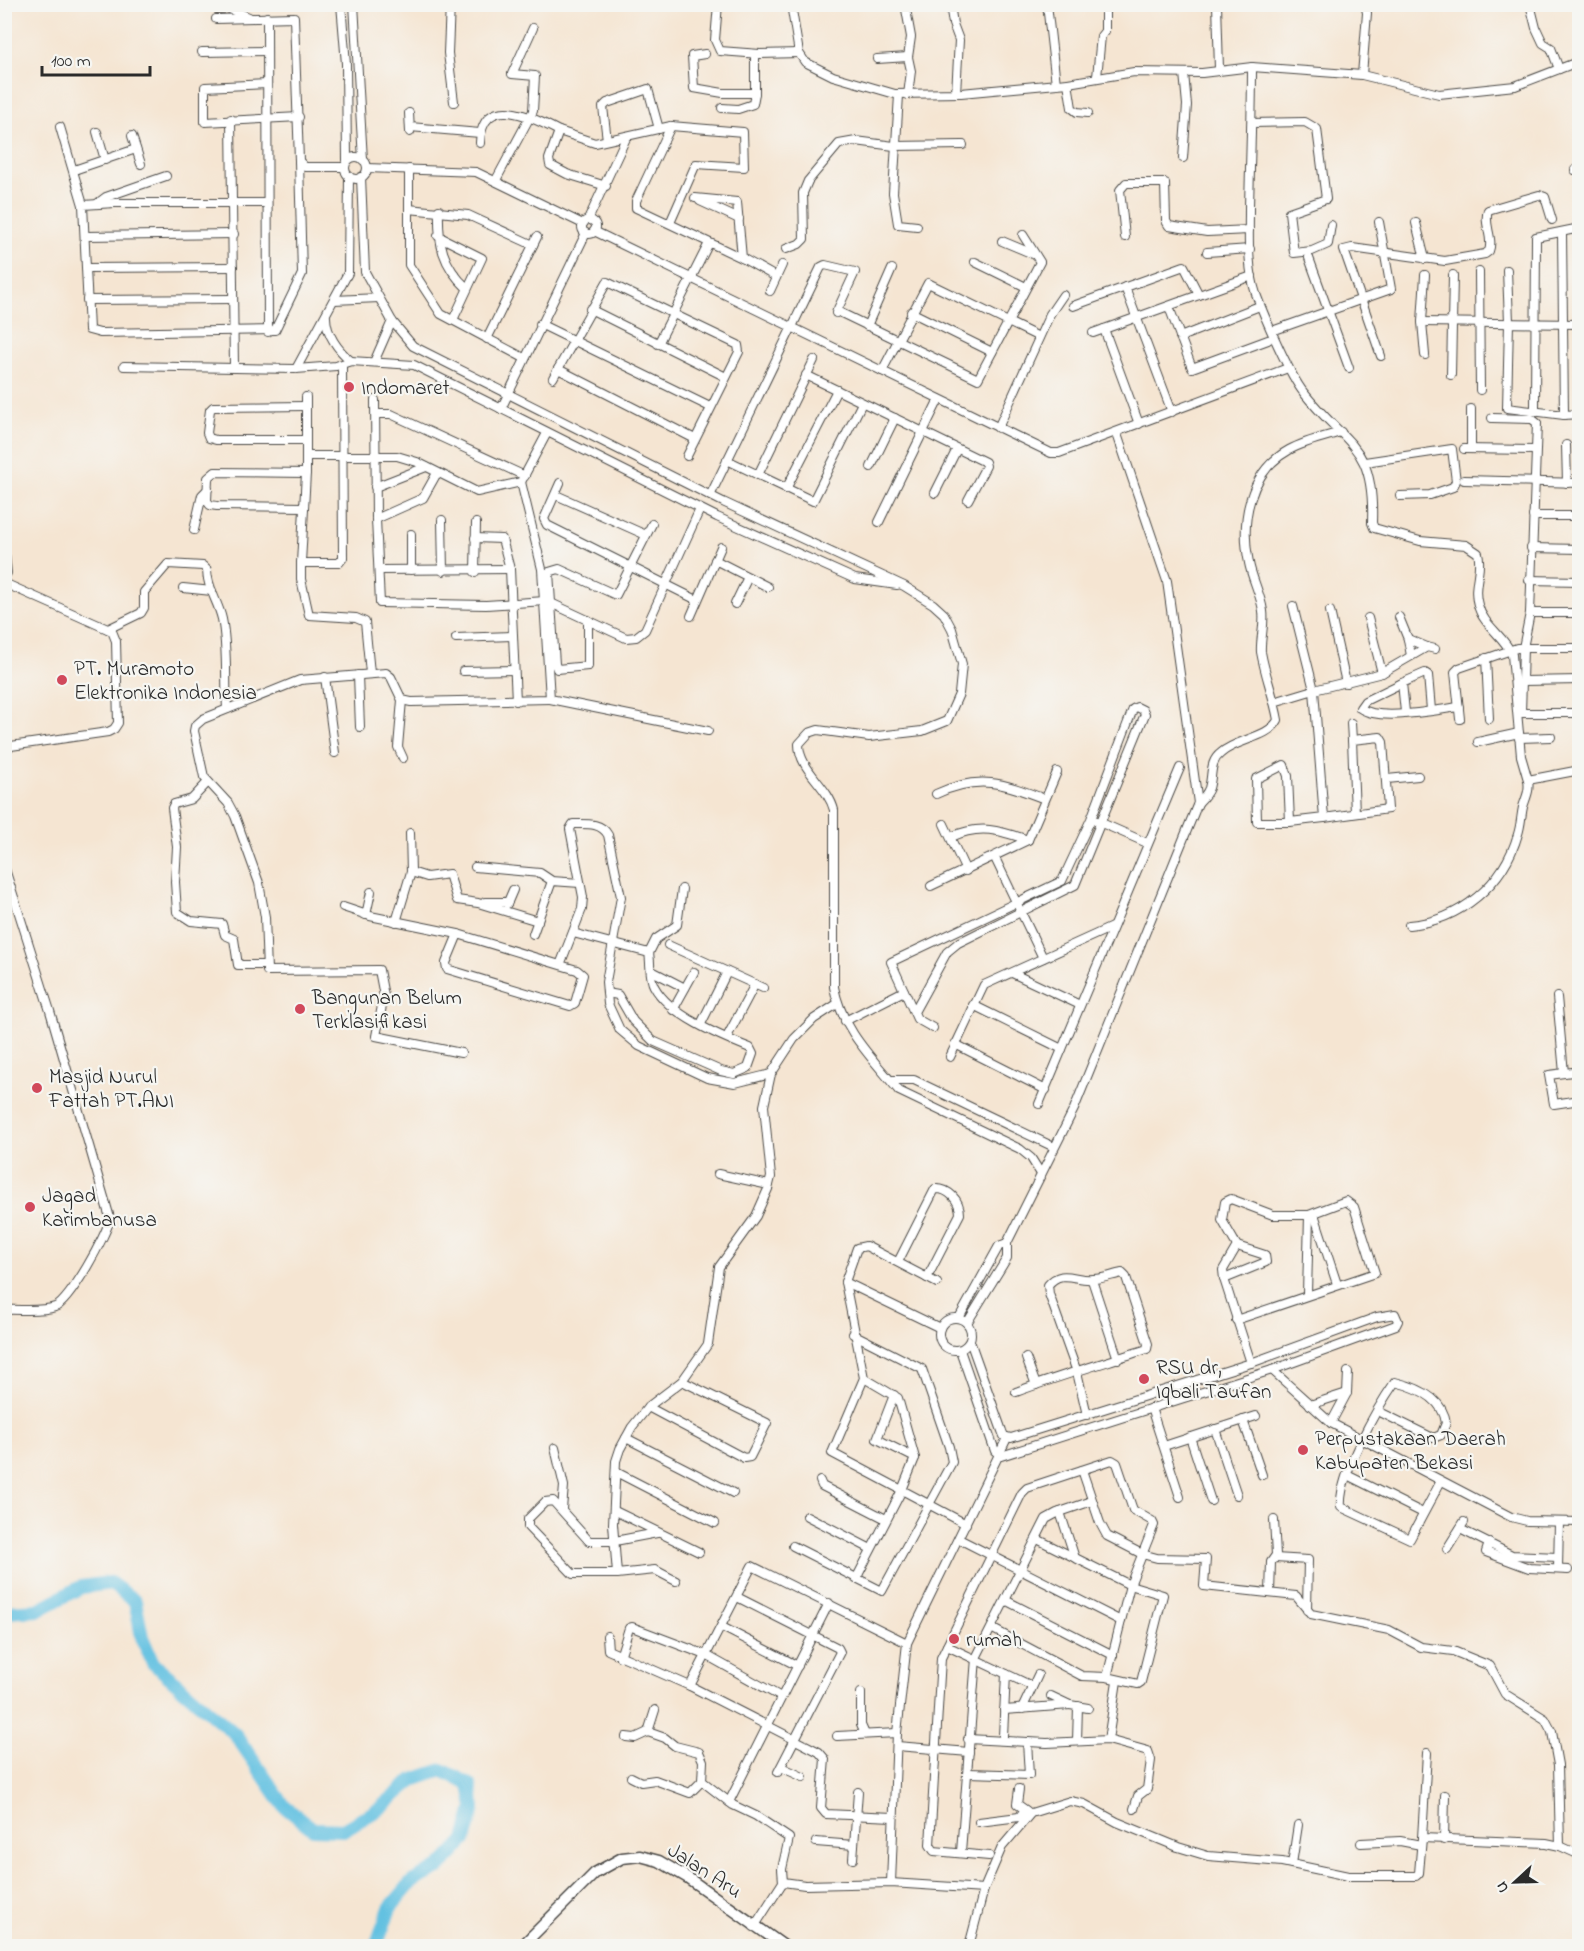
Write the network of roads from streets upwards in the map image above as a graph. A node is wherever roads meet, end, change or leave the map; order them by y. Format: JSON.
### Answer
{"nodes":[{"id":1,"x":341,"y":4,"type":"edge"},
{"id":2,"x":354,"y":4,"type":"edge"},
{"id":3,"x":450,"y":4,"type":"edge"},
{"id":4,"x":717,"y":4,"type":"edge"},
{"id":5,"x":791,"y":4,"type":"edge"},
{"id":6,"x":905,"y":4,"type":"edge"},
{"id":7,"x":950,"y":4,"type":"edge"},
{"id":8,"x":1047,"y":4,"type":"edge"},
{"id":9,"x":1105,"y":4,"type":"edge"},
{"id":10,"x":1217,"y":4,"type":"edge"},
{"id":11,"x":1365,"y":4,"type":"edge"},
{"id":12,"x":1530,"y":4,"type":"edge"},
{"id":13,"x":220,"y":5,"type":"edge"},
{"id":14,"x":267,"y":17,"type":"junction"},
{"id":15,"x":251,"y":18,"type":"junction"},
{"id":16,"x":216,"y":19,"type":"dead end"},
{"id":17,"x":533,"y":28,"type":"dead end"},
{"id":18,"x":267,"y":51,"type":"junction"},
{"id":19,"x":202,"y":52,"type":"dead end"},
{"id":20,"x":799,"y":53,"type":"junction"},
{"id":21,"x":705,"y":54,"type":"dead end"},
{"id":22,"x":755,"y":54,"type":"junction"},
{"id":23,"x":908,"y":57,"type":"junction"},
{"id":24,"x":877,"y":59,"type":"dead end"},
{"id":25,"x":1580,"y":61,"type":"edge"},
{"id":26,"x":1252,"y":67,"type":"junction"},
{"id":27,"x":1219,"y":69,"type":"junction"},
{"id":28,"x":1559,"y":69,"type":"junction"},
{"id":29,"x":1184,"y":73,"type":"junction"},
{"id":30,"x":1362,"y":75,"type":"junction"},
{"id":31,"x":1097,"y":77,"type":"junction"},
{"id":32,"x":1068,"y":83,"type":"junction"},
{"id":33,"x":267,"y":84,"type":"junction"},
{"id":34,"x":1056,"y":84,"type":"junction"},
{"id":35,"x":755,"y":93,"type":"junction"},
{"id":36,"x":956,"y":93,"type":"junction"},
{"id":37,"x":908,"y":94,"type":"junction"},
{"id":38,"x":899,"y":95,"type":"junction"},
{"id":39,"x":454,"y":102,"type":"dead end"},
{"id":40,"x":722,"y":108,"type":"dead end"},
{"id":41,"x":409,"y":113,"type":"dead end"},
{"id":42,"x":1088,"y":113,"type":"dead end"},
{"id":43,"x":532,"y":116,"type":"junction"},
{"id":44,"x":299,"y":117,"type":"junction"},
{"id":45,"x":231,"y":119,"type":"junction"},
{"id":46,"x":266,"y":119,"type":"junction"},
{"id":47,"x":1252,"y":123,"type":"junction"},
{"id":48,"x":671,"y":126,"type":"junction"},
{"id":49,"x":60,"y":127,"type":"dead end"},
{"id":50,"x":659,"y":129,"type":"junction"},
{"id":51,"x":559,"y":131,"type":"junction"},
{"id":52,"x":97,"y":132,"type":"dead end"},
{"id":53,"x":480,"y":133,"type":"junction"},
{"id":54,"x":132,"y":136,"type":"dead end"},
{"id":55,"x":627,"y":136,"type":"junction"},
{"id":56,"x":607,"y":140,"type":"junction"},
{"id":57,"x":480,"y":143,"type":"dead end"},
{"id":58,"x":963,"y":145,"type":"dead end"},
{"id":59,"x":894,"y":146,"type":"junction"},
{"id":60,"x":136,"y":149,"type":"junction"},
{"id":61,"x":1184,"y":158,"type":"dead end"},
{"id":62,"x":105,"y":160,"type":"junction"},
{"id":63,"x":363,"y":160,"type":"junction"},
{"id":64,"x":299,"y":161,"type":"junction"},
{"id":65,"x":141,"y":164,"type":"dead end"},
{"id":66,"x":346,"y":164,"type":"junction"},
{"id":67,"x":367,"y":168,"type":"junction"},
{"id":68,"x":409,"y":169,"type":"junction"},
{"id":69,"x":74,"y":170,"type":"junction"},
{"id":70,"x":166,"y":176,"type":"dead end"},
{"id":71,"x":349,"y":176,"type":"junction"},
{"id":72,"x":361,"y":177,"type":"junction"},
{"id":73,"x":496,"y":180,"type":"junction"},
{"id":74,"x":606,"y":186,"type":"junction"},
{"id":75,"x":684,"y":194,"type":"junction"},
{"id":76,"x":695,"y":198,"type":"junction"},
{"id":77,"x":233,"y":202,"type":"junction"},
{"id":78,"x":97,"y":203,"type":"junction"},
{"id":79,"x":267,"y":203,"type":"junction"},
{"id":80,"x":83,"y":206,"type":"junction"},
{"id":81,"x":409,"y":209,"type":"junction"},
{"id":82,"x":439,"y":210,"type":"junction"},
{"id":83,"x":739,"y":219,"type":"junction"},
{"id":84,"x":1552,"y":220,"type":"dead end"},
{"id":85,"x":586,"y":222,"type":"junction"},
{"id":86,"x":1379,"y":222,"type":"dead end"},
{"id":87,"x":670,"y":223,"type":"junction"},
{"id":88,"x":1416,"y":223,"type":"dead end"},
{"id":89,"x":1331,"y":225,"type":"dead end"},
{"id":90,"x":917,"y":226,"type":"dead end"},
{"id":91,"x":1580,"y":228,"type":"edge"},
{"id":92,"x":1249,"y":230,"type":"junction"},
{"id":93,"x":590,"y":232,"type":"junction"},
{"id":94,"x":1562,"y":232,"type":"junction"},
{"id":95,"x":234,"y":234,"type":"junction"},
{"id":96,"x":1023,"y":235,"type":"dead end"},
{"id":97,"x":86,"y":236,"type":"junction"},
{"id":98,"x":438,"y":236,"type":"junction"},
{"id":99,"x":537,"y":237,"type":"dead end"},
{"id":100,"x":1125,"y":237,"type":"dead end"},
{"id":101,"x":1002,"y":241,"type":"dead end"},
{"id":102,"x":709,"y":243,"type":"junction"},
{"id":103,"x":533,"y":245,"type":"junction"},
{"id":104,"x":786,"y":249,"type":"dead end"},
{"id":105,"x":1250,"y":249,"type":"junction"},
{"id":106,"x":1207,"y":252,"type":"dead end"},
{"id":107,"x":1386,"y":253,"type":"junction"},
{"id":108,"x":1034,"y":254,"type":"junction"},
{"id":109,"x":742,"y":258,"type":"junction"},
{"id":110,"x":1309,"y":258,"type":"dead end"},
{"id":111,"x":1425,"y":259,"type":"junction"},
{"id":112,"x":975,"y":262,"type":"dead end"},
{"id":113,"x":782,"y":265,"type":"dead end"},
{"id":114,"x":233,"y":267,"type":"junction"},
{"id":115,"x":87,"y":268,"type":"junction"},
{"id":116,"x":892,"y":269,"type":"dead end"},
{"id":117,"x":1507,"y":270,"type":"dead end"},
{"id":118,"x":1479,"y":272,"type":"dead end"},
{"id":119,"x":1425,"y":275,"type":"dead end"},
{"id":120,"x":1453,"y":275,"type":"dead end"},
{"id":121,"x":691,"y":276,"type":"junction"},
{"id":122,"x":1252,"y":276,"type":"junction"},
{"id":123,"x":776,"y":277,"type":"junction"},
{"id":124,"x":1125,"y":286,"type":"junction"},
{"id":125,"x":1026,"y":287,"type":"junction"},
{"id":126,"x":467,"y":288,"type":"junction"},
{"id":127,"x":770,"y":291,"type":"dead end"},
{"id":128,"x":1199,"y":295,"type":"junction"},
{"id":129,"x":1063,"y":296,"type":"dead end"},
{"id":130,"x":379,"y":298,"type":"junction"},
{"id":131,"x":233,"y":299,"type":"junction"},
{"id":132,"x":87,"y":300,"type":"junction"},
{"id":133,"x":334,"y":300,"type":"junction"},
{"id":134,"x":1361,"y":300,"type":"junction"},
{"id":135,"x":1073,"y":306,"type":"dead end"},
{"id":136,"x":1169,"y":307,"type":"junction"},
{"id":137,"x":1257,"y":307,"type":"dead end"},
{"id":138,"x":590,"y":309,"type":"junction"},
{"id":139,"x":1328,"y":311,"type":"junction"},
{"id":140,"x":911,"y":312,"type":"junction"},
{"id":141,"x":672,"y":313,"type":"junction"},
{"id":142,"x":326,"y":314,"type":"junction"},
{"id":143,"x":1137,"y":317,"type":"junction"},
{"id":144,"x":453,"y":320,"type":"junction"},
{"id":145,"x":392,"y":321,"type":"junction"},
{"id":146,"x":1008,"y":321,"type":"junction"},
{"id":147,"x":1422,"y":322,"type":"junction"},
{"id":148,"x":1480,"y":322,"type":"junction"},
{"id":149,"x":1509,"y":322,"type":"junction"},
{"id":150,"x":1451,"y":323,"type":"junction"},
{"id":151,"x":540,"y":324,"type":"junction"},
{"id":152,"x":1535,"y":324,"type":"junction"},
{"id":153,"x":1563,"y":324,"type":"junction"},
{"id":154,"x":1580,"y":324,"type":"edge"},
{"id":155,"x":867,"y":326,"type":"junction"},
{"id":156,"x":792,"y":328,"type":"junction"},
{"id":157,"x":1104,"y":329,"type":"junction"},
{"id":158,"x":1272,"y":331,"type":"junction"},
{"id":159,"x":234,"y":332,"type":"junction"},
{"id":160,"x":268,"y":332,"type":"junction"},
{"id":161,"x":1093,"y":333,"type":"dead end"},
{"id":162,"x":1040,"y":337,"type":"junction"},
{"id":163,"x":1180,"y":337,"type":"junction"},
{"id":164,"x":487,"y":339,"type":"junction"},
{"id":165,"x":1268,"y":340,"type":"dead end"},
{"id":166,"x":573,"y":341,"type":"junction"},
{"id":167,"x":896,"y":341,"type":"junction"},
{"id":168,"x":658,"y":344,"type":"junction"},
{"id":169,"x":992,"y":352,"type":"junction"},
{"id":170,"x":1425,"y":355,"type":"dead end"},
{"id":171,"x":1381,"y":356,"type":"dead end"},
{"id":172,"x":524,"y":358,"type":"junction"},
{"id":173,"x":814,"y":360,"type":"dead end"},
{"id":174,"x":351,"y":361,"type":"junction"},
{"id":175,"x":374,"y":362,"type":"junction"},
{"id":176,"x":342,"y":365,"type":"junction"},
{"id":177,"x":124,"y":366,"type":"dead end"},
{"id":178,"x":234,"y":368,"type":"junction"},
{"id":179,"x":1288,"y":368,"type":"dead end"},
{"id":180,"x":1349,"y":368,"type":"dead end"},
{"id":181,"x":296,"y":369,"type":"junction"},
{"id":182,"x":558,"y":369,"type":"junction"},
{"id":183,"x":882,"y":371,"type":"junction"},
{"id":184,"x":806,"y":375,"type":"junction"},
{"id":185,"x":1451,"y":375,"type":"dead end"},
{"id":186,"x":726,"y":377,"type":"junction"},
{"id":187,"x":554,"y":378,"type":"dead end"},
{"id":188,"x":837,"y":390,"type":"junction"},
{"id":189,"x":1480,"y":390,"type":"dead end"},
{"id":190,"x":508,"y":393,"type":"junction"},
{"id":191,"x":306,"y":397,"type":"dead end"},
{"id":192,"x":939,"y":399,"type":"junction"},
{"id":193,"x":375,"y":400,"type":"dead end"},
{"id":194,"x":862,"y":404,"type":"junction"},
{"id":195,"x":305,"y":406,"type":"junction"},
{"id":196,"x":710,"y":407,"type":"junction"},
{"id":197,"x":501,"y":409,"type":"junction"},
{"id":198,"x":1471,"y":409,"type":"dead end"},
{"id":199,"x":1535,"y":410,"type":"junction"},
{"id":200,"x":1172,"y":412,"type":"junction"},
{"id":201,"x":376,"y":414,"type":"junction"},
{"id":202,"x":1580,"y":414,"type":"edge"},
{"id":203,"x":1564,"y":415,"type":"junction"},
{"id":204,"x":895,"y":418,"type":"junction"},
{"id":205,"x":1492,"y":418,"type":"dead end"},
{"id":206,"x":1139,"y":424,"type":"junction"},
{"id":207,"x":998,"y":428,"type":"junction"},
{"id":208,"x":1341,"y":432,"type":"junction"},
{"id":209,"x":547,"y":433,"type":"junction"},
{"id":210,"x":924,"y":433,"type":"junction"},
{"id":211,"x":1117,"y":434,"type":"junction"},
{"id":212,"x":695,"y":439,"type":"junction"},
{"id":213,"x":305,"y":440,"type":"junction"},
{"id":214,"x":1566,"y":445,"type":"dead end"},
{"id":215,"x":957,"y":449,"type":"junction"},
{"id":216,"x":1535,"y":450,"type":"junction"},
{"id":217,"x":306,"y":456,"type":"junction"},
{"id":218,"x":687,"y":456,"type":"dead end"},
{"id":219,"x":375,"y":457,"type":"junction"},
{"id":220,"x":344,"y":458,"type":"junction"},
{"id":221,"x":726,"y":460,"type":"junction"},
{"id":222,"x":1365,"y":462,"type":"junction"},
{"id":223,"x":426,"y":467,"type":"junction"},
{"id":224,"x":871,"y":467,"type":"dead end"},
{"id":225,"x":306,"y":473,"type":"junction"},
{"id":226,"x":437,"y":473,"type":"junction"},
{"id":227,"x":758,"y":475,"type":"junction"},
{"id":228,"x":523,"y":479,"type":"junction"},
{"id":229,"x":1464,"y":480,"type":"dead end"},
{"id":230,"x":560,"y":483,"type":"dead end"},
{"id":231,"x":1534,"y":483,"type":"junction"},
{"id":232,"x":1567,"y":483,"type":"junction"},
{"id":233,"x":1580,"y":483,"type":"edge"},
{"id":234,"x":375,"y":487,"type":"junction"},
{"id":235,"x":208,"y":489,"type":"junction"},
{"id":236,"x":786,"y":489,"type":"junction"},
{"id":237,"x":699,"y":490,"type":"junction"},
{"id":238,"x":934,"y":493,"type":"dead end"},
{"id":239,"x":556,"y":495,"type":"junction"},
{"id":240,"x":711,"y":496,"type":"junction"},
{"id":241,"x":1400,"y":496,"type":"dead end"},
{"id":242,"x":968,"y":500,"type":"dead end"},
{"id":243,"x":723,"y":502,"type":"junction"},
{"id":244,"x":691,"y":505,"type":"junction"},
{"id":245,"x":304,"y":507,"type":"junction"},
{"id":246,"x":700,"y":509,"type":"junction"},
{"id":247,"x":1533,"y":516,"type":"junction"},
{"id":248,"x":1580,"y":516,"type":"edge"},
{"id":249,"x":717,"y":517,"type":"junction"},
{"id":250,"x":376,"y":519,"type":"junction"},
{"id":251,"x":442,"y":520,"type":"dead end"},
{"id":252,"x":879,"y":522,"type":"dead end"},
{"id":253,"x":476,"y":523,"type":"dead end"},
{"id":254,"x":652,"y":524,"type":"dead end"},
{"id":255,"x":194,"y":530,"type":"dead end"},
{"id":256,"x":411,"y":534,"type":"dead end"},
{"id":257,"x":646,"y":536,"type":"junction"},
{"id":258,"x":475,"y":538,"type":"junction"},
{"id":259,"x":4,"y":544,"type":"edge"},
{"id":260,"x":721,"y":548,"type":"dead end"},
{"id":261,"x":1531,"y":548,"type":"junction"},
{"id":262,"x":1580,"y":549,"type":"edge"},
{"id":263,"x":715,"y":560,"type":"junction"},
{"id":264,"x":301,"y":563,"type":"junction"},
{"id":265,"x":630,"y":566,"type":"junction"},
{"id":266,"x":510,"y":569,"type":"junction"},
{"id":267,"x":379,"y":570,"type":"junction"},
{"id":268,"x":411,"y":570,"type":"junction"},
{"id":269,"x":443,"y":571,"type":"junction"},
{"id":270,"x":475,"y":572,"type":"junction"},
{"id":271,"x":748,"y":577,"type":"junction"},
{"id":272,"x":1529,"y":580,"type":"junction"},
{"id":273,"x":1580,"y":581,"type":"edge"},
{"id":274,"x":665,"y":582,"type":"junction"},
{"id":275,"x":7,"y":583,"type":"edge"},
{"id":276,"x":904,"y":586,"type":"junction"},
{"id":277,"x":768,"y":587,"type":"dead end"},
{"id":278,"x":183,"y":588,"type":"dead end"},
{"id":279,"x":212,"y":591,"type":"junction"},
{"id":280,"x":697,"y":600,"type":"junction"},
{"id":281,"x":549,"y":603,"type":"junction"},
{"id":282,"x":510,"y":604,"type":"junction"},
{"id":283,"x":735,"y":604,"type":"dead end"},
{"id":284,"x":1293,"y":606,"type":"dead end"},
{"id":285,"x":1330,"y":611,"type":"dead end"},
{"id":286,"x":1530,"y":613,"type":"junction"},
{"id":287,"x":1580,"y":613,"type":"edge"},
{"id":288,"x":691,"y":616,"type":"dead end"},
{"id":289,"x":1399,"y":617,"type":"dead end"},
{"id":290,"x":1368,"y":618,"type":"dead end"},
{"id":291,"x":588,"y":620,"type":"junction"},
{"id":292,"x":108,"y":629,"type":"junction"},
{"id":293,"x":512,"y":636,"type":"junction"},
{"id":294,"x":456,"y":638,"type":"dead end"},
{"id":295,"x":1408,"y":639,"type":"junction"},
{"id":296,"x":1426,"y":647,"type":"junction"},
{"id":297,"x":1523,"y":648,"type":"junction"},
{"id":298,"x":1580,"y":648,"type":"edge"},
{"id":299,"x":1436,"y":649,"type":"dead end"},
{"id":300,"x":1510,"y":650,"type":"junction"},
{"id":301,"x":1411,"y":656,"type":"junction"},
{"id":302,"x":1486,"y":658,"type":"junction"},
{"id":303,"x":514,"y":670,"type":"junction"},
{"id":304,"x":463,"y":671,"type":"dead end"},
{"id":305,"x":370,"y":673,"type":"junction"},
{"id":306,"x":1382,"y":673,"type":"junction"},
{"id":307,"x":358,"y":675,"type":"junction"},
{"id":308,"x":325,"y":677,"type":"junction"},
{"id":309,"x":1580,"y":680,"type":"edge"},
{"id":310,"x":1523,"y":681,"type":"junction"},
{"id":311,"x":1346,"y":683,"type":"junction"},
{"id":312,"x":1402,"y":683,"type":"junction"},
{"id":313,"x":1314,"y":690,"type":"junction"},
{"id":314,"x":550,"y":699,"type":"junction"},
{"id":315,"x":402,"y":700,"type":"junction"},
{"id":316,"x":516,"y":700,"type":"junction"},
{"id":317,"x":1274,"y":702,"type":"junction"},
{"id":318,"x":1459,"y":708,"type":"junction"},
{"id":319,"x":227,"y":709,"type":"junction"},
{"id":320,"x":1431,"y":710,"type":"junction"},
{"id":321,"x":1405,"y":712,"type":"junction"},
{"id":322,"x":1580,"y":713,"type":"edge"},
{"id":323,"x":1460,"y":719,"type":"dead end"},
{"id":324,"x":1489,"y":719,"type":"dead end"},
{"id":325,"x":1351,"y":723,"type":"dead end"},
{"id":326,"x":360,"y":727,"type":"dead end"},
{"id":327,"x":708,"y":732,"type":"dead end"},
{"id":328,"x":1519,"y":736,"type":"junction"},
{"id":329,"x":1551,"y":737,"type":"dead end"},
{"id":330,"x":1352,"y":740,"type":"junction"},
{"id":331,"x":1478,"y":742,"type":"dead end"},
{"id":332,"x":4,"y":747,"type":"edge"},
{"id":333,"x":335,"y":753,"type":"dead end"},
{"id":334,"x":403,"y":758,"type":"dead end"},
{"id":335,"x":1180,"y":768,"type":"dead end"},
{"id":336,"x":1580,"y":770,"type":"edge"},
{"id":337,"x":1057,"y":772,"type":"dead end"},
{"id":338,"x":1418,"y":777,"type":"dead end"},
{"id":339,"x":1387,"y":779,"type":"junction"},
{"id":340,"x":1528,"y":780,"type":"junction"},
{"id":341,"x":208,"y":782,"type":"junction"},
{"id":342,"x":936,"y":794,"type":"dead end"},
{"id":343,"x":1046,"y":799,"type":"junction"},
{"id":344,"x":1198,"y":803,"type":"junction"},
{"id":345,"x":1355,"y":813,"type":"junction"},
{"id":346,"x":1324,"y":818,"type":"junction"},
{"id":347,"x":1091,"y":819,"type":"junction"},
{"id":348,"x":1101,"y":822,"type":"junction"},
{"id":349,"x":1290,"y":822,"type":"junction"},
{"id":350,"x":944,"y":824,"type":"dead end"},
{"id":351,"x":410,"y":834,"type":"dead end"},
{"id":352,"x":951,"y":837,"type":"junction"},
{"id":353,"x":1028,"y":840,"type":"junction"},
{"id":354,"x":1147,"y":843,"type":"junction"},
{"id":355,"x":995,"y":858,"type":"junction"},
{"id":356,"x":4,"y":866,"type":"edge"},
{"id":357,"x":475,"y":867,"type":"dead end"},
{"id":358,"x":966,"y":871,"type":"junction"},
{"id":359,"x":411,"y":872,"type":"junction"},
{"id":360,"x":552,"y":880,"type":"junction"},
{"id":361,"x":580,"y":883,"type":"junction"},
{"id":362,"x":932,"y":886,"type":"dead end"},
{"id":363,"x":682,"y":889,"type":"dead end"},
{"id":364,"x":513,"y":890,"type":"dead end"},
{"id":365,"x":371,"y":892,"type":"dead end"},
{"id":366,"x":508,"y":902,"type":"junction"},
{"id":367,"x":478,"y":903,"type":"junction"},
{"id":368,"x":1017,"y":903,"type":"junction"},
{"id":369,"x":343,"y":907,"type":"dead end"},
{"id":370,"x":504,"y":911,"type":"junction"},
{"id":371,"x":1022,"y":914,"type":"junction"},
{"id":372,"x":366,"y":915,"type":"junction"},
{"id":373,"x":538,"y":921,"type":"junction"},
{"id":374,"x":396,"y":922,"type":"junction"},
{"id":375,"x":1409,"y":925,"type":"dead end"},
{"id":376,"x":1112,"y":927,"type":"junction"},
{"id":377,"x":573,"y":933,"type":"junction"},
{"id":378,"x":458,"y":934,"type":"junction"},
{"id":379,"x":533,"y":934,"type":"dead end"},
{"id":380,"x":935,"y":939,"type":"junction"},
{"id":381,"x":614,"y":943,"type":"junction"},
{"id":382,"x":668,"y":945,"type":"dead end"},
{"id":383,"x":947,"y":952,"type":"junction"},
{"id":384,"x":649,"y":954,"type":"junction"},
{"id":385,"x":1043,"y":958,"type":"junction"},
{"id":386,"x":265,"y":965,"type":"junction"},
{"id":387,"x":560,"y":965,"type":"junction"},
{"id":388,"x":651,"y":971,"type":"junction"},
{"id":389,"x":694,"y":972,"type":"dead end"},
{"id":390,"x":727,"y":972,"type":"junction"},
{"id":391,"x":1012,"y":973,"type":"junction"},
{"id":392,"x":755,"y":984,"type":"junction"},
{"id":393,"x":685,"y":988,"type":"junction"},
{"id":394,"x":763,"y":988,"type":"dead end"},
{"id":395,"x":904,"y":991,"type":"junction"},
{"id":396,"x":606,"y":993,"type":"junction"},
{"id":397,"x":1557,"y":997,"type":"dead end"},
{"id":398,"x":837,"y":1004,"type":"junction"},
{"id":399,"x":974,"y":1005,"type":"junction"},
{"id":400,"x":1080,"y":1005,"type":"junction"},
{"id":401,"x":673,"y":1010,"type":"junction"},
{"id":402,"x":914,"y":1012,"type":"junction"},
{"id":403,"x":845,"y":1021,"type":"junction"},
{"id":404,"x":701,"y":1024,"type":"junction"},
{"id":405,"x":933,"y":1028,"type":"dead end"},
{"id":406,"x":727,"y":1037,"type":"junction"},
{"id":407,"x":956,"y":1044,"type":"junction"},
{"id":408,"x":1062,"y":1049,"type":"junction"},
{"id":409,"x":461,"y":1053,"type":"dead end"},
{"id":410,"x":950,"y":1056,"type":"dead end"},
{"id":411,"x":1580,"y":1071,"type":"edge"},
{"id":412,"x":1564,"y":1073,"type":"junction"},
{"id":413,"x":771,"y":1074,"type":"junction"},
{"id":414,"x":892,"y":1080,"type":"junction"},
{"id":415,"x":1046,"y":1090,"type":"junction"},
{"id":416,"x":1580,"y":1100,"type":"edge"},
{"id":417,"x":1039,"y":1104,"type":"dead end"},
{"id":418,"x":1028,"y":1134,"type":"junction"},
{"id":419,"x":1054,"y":1147,"type":"junction"},
{"id":420,"x":1020,"y":1149,"type":"junction"},
{"id":421,"x":718,"y":1174,"type":"dead end"},
{"id":422,"x":1041,"y":1174,"type":"junction"},
{"id":423,"x":769,"y":1185,"type":"junction"},
{"id":424,"x":1311,"y":1214,"type":"junction"},
{"id":425,"x":1007,"y":1243,"type":"junction"},
{"id":426,"x":1237,"y":1246,"type":"junction"},
{"id":427,"x":898,"y":1262,"type":"junction"},
{"id":428,"x":927,"y":1278,"type":"junction"},
{"id":429,"x":1224,"y":1279,"type":"junction"},
{"id":430,"x":1092,"y":1280,"type":"junction"},
{"id":431,"x":845,"y":1282,"type":"junction"},
{"id":432,"x":937,"y":1283,"type":"dead end"},
{"id":433,"x":1337,"y":1284,"type":"junction"},
{"id":434,"x":1307,"y":1294,"type":"junction"},
{"id":435,"x":4,"y":1310,"type":"edge"},
{"id":436,"x":959,"y":1318,"type":"junction"},
{"id":437,"x":1236,"y":1320,"type":"junction"},
{"id":438,"x":967,"y":1323,"type":"junction"},
{"id":439,"x":940,"y":1328,"type":"junction"},
{"id":440,"x":853,"y":1334,"type":"junction"},
{"id":441,"x":970,"y":1341,"type":"junction"},
{"id":442,"x":960,"y":1350,"type":"junction"},
{"id":443,"x":1026,"y":1358,"type":"dead end"},
{"id":444,"x":1118,"y":1359,"type":"junction"},
{"id":445,"x":1251,"y":1363,"type":"junction"},
{"id":446,"x":1272,"y":1370,"type":"junction"},
{"id":447,"x":1077,"y":1372,"type":"junction"},
{"id":448,"x":1348,"y":1372,"type":"dead end"},
{"id":449,"x":864,"y":1378,"type":"junction"},
{"id":450,"x":682,"y":1381,"type":"junction"},
{"id":451,"x":1036,"y":1385,"type":"junction"},
{"id":452,"x":1170,"y":1388,"type":"junction"},
{"id":453,"x":1016,"y":1392,"type":"dead end"},
{"id":454,"x":1347,"y":1393,"type":"junction"},
{"id":455,"x":894,"y":1395,"type":"junction"},
{"id":456,"x":1175,"y":1401,"type":"junction"},
{"id":457,"x":1310,"y":1405,"type":"junction"},
{"id":458,"x":648,"y":1407,"type":"junction"},
{"id":459,"x":1151,"y":1408,"type":"junction"},
{"id":460,"x":1378,"y":1411,"type":"junction"},
{"id":461,"x":1087,"y":1415,"type":"junction"},
{"id":462,"x":1256,"y":1416,"type":"dead end"},
{"id":463,"x":1243,"y":1420,"type":"junction"},
{"id":464,"x":1330,"y":1423,"type":"junction"},
{"id":465,"x":1051,"y":1426,"type":"junction"},
{"id":466,"x":1215,"y":1429,"type":"junction"},
{"id":467,"x":1190,"y":1437,"type":"junction"},
{"id":468,"x":626,"y":1438,"type":"junction"},
{"id":469,"x":1007,"y":1438,"type":"junction"},
{"id":470,"x":1056,"y":1440,"type":"junction"},
{"id":471,"x":1362,"y":1442,"type":"junction"},
{"id":472,"x":1164,"y":1446,"type":"junction"},
{"id":473,"x":555,"y":1448,"type":"dead end"},
{"id":474,"x":998,"y":1455,"type":"junction"},
{"id":475,"x":915,"y":1458,"type":"junction"},
{"id":476,"x":1082,"y":1470,"type":"junction"},
{"id":477,"x":616,"y":1472,"type":"junction"},
{"id":478,"x":1262,"y":1475,"type":"dead end"},
{"id":479,"x":1347,"y":1475,"type":"junction"},
{"id":480,"x":820,"y":1481,"type":"dead end"},
{"id":481,"x":1441,"y":1481,"type":"junction"},
{"id":482,"x":902,"y":1490,"type":"junction"},
{"id":483,"x":733,"y":1492,"type":"dead end"},
{"id":484,"x":1237,"y":1495,"type":"dead end"},
{"id":485,"x":1180,"y":1497,"type":"dead end"},
{"id":486,"x":1211,"y":1501,"type":"dead end"},
{"id":487,"x":1092,"y":1502,"type":"junction"},
{"id":488,"x":928,"y":1503,"type":"junction"},
{"id":489,"x":562,"y":1509,"type":"junction"},
{"id":490,"x":615,"y":1511,"type":"junction"},
{"id":491,"x":1060,"y":1512,"type":"junction"},
{"id":492,"x":1423,"y":1513,"type":"junction"},
{"id":493,"x":807,"y":1516,"type":"dead end"},
{"id":494,"x":886,"y":1519,"type":"junction"},
{"id":495,"x":1274,"y":1520,"type":"dead end"},
{"id":496,"x":1559,"y":1521,"type":"junction"},
{"id":497,"x":1580,"y":1522,"type":"edge"},
{"id":498,"x":715,"y":1523,"type":"dead end"},
{"id":499,"x":966,"y":1524,"type":"junction"},
{"id":500,"x":657,"y":1533,"type":"junction"},
{"id":501,"x":959,"y":1539,"type":"junction"},
{"id":502,"x":1037,"y":1539,"type":"junction"},
{"id":503,"x":615,"y":1541,"type":"junction"},
{"id":504,"x":1489,"y":1543,"type":"junction"},
{"id":505,"x":793,"y":1546,"type":"dead end"},
{"id":506,"x":871,"y":1549,"type":"junction"},
{"id":507,"x":1447,"y":1549,"type":"dead end"},
{"id":508,"x":699,"y":1552,"type":"dead end"},
{"id":509,"x":1142,"y":1554,"type":"junction"},
{"id":510,"x":992,"y":1555,"type":"junction"},
{"id":511,"x":1558,"y":1557,"type":"junction"},
{"id":512,"x":1075,"y":1558,"type":"junction"},
{"id":513,"x":1275,"y":1558,"type":"junction"},
{"id":514,"x":1022,"y":1569,"type":"junction"},
{"id":515,"x":1558,"y":1569,"type":"junction"},
{"id":516,"x":1568,"y":1570,"type":"dead end"},
{"id":517,"x":616,"y":1574,"type":"junction"},
{"id":518,"x":856,"y":1579,"type":"junction"},
{"id":519,"x":676,"y":1581,"type":"dead end"},
{"id":520,"x":1130,"y":1585,"type":"junction"},
{"id":521,"x":1270,"y":1593,"type":"junction"},
{"id":522,"x":737,"y":1597,"type":"junction"},
{"id":523,"x":1007,"y":1601,"type":"junction"},
{"id":524,"x":829,"y":1603,"type":"junction"},
{"id":525,"x":1307,"y":1611,"type":"junction"},
{"id":526,"x":1121,"y":1621,"type":"junction"},
{"id":527,"x":722,"y":1627,"type":"junction"},
{"id":528,"x":993,"y":1629,"type":"junction"},
{"id":529,"x":607,"y":1636,"type":"dead end"},
{"id":530,"x":813,"y":1636,"type":"junction"},
{"id":531,"x":906,"y":1643,"type":"junction"},
{"id":532,"x":947,"y":1646,"type":"junction"},
{"id":533,"x":1113,"y":1654,"type":"junction"},
{"id":534,"x":706,"y":1655,"type":"junction"},
{"id":535,"x":620,"y":1657,"type":"junction"},
{"id":536,"x":976,"y":1658,"type":"junction"},
{"id":537,"x":798,"y":1666,"type":"junction"},
{"id":538,"x":1005,"y":1674,"type":"junction"},
{"id":539,"x":1038,"y":1675,"type":"dead end"},
{"id":540,"x":1107,"y":1677,"type":"junction"},
{"id":541,"x":1117,"y":1681,"type":"junction"},
{"id":542,"x":690,"y":1686,"type":"junction"},
{"id":543,"x":1032,"y":1686,"type":"junction"},
{"id":544,"x":861,"y":1694,"type":"dead end"},
{"id":545,"x":1051,"y":1696,"type":"dead end"},
{"id":546,"x":782,"y":1697,"type":"junction"},
{"id":547,"x":1074,"y":1706,"type":"junction"},
{"id":548,"x":1088,"y":1708,"type":"dead end"},
{"id":549,"x":1022,"y":1709,"type":"junction"},
{"id":550,"x":655,"y":1710,"type":"dead end"},
{"id":551,"x":1004,"y":1710,"type":"junction"},
{"id":552,"x":767,"y":1725,"type":"junction"},
{"id":553,"x":648,"y":1732,"type":"junction"},
{"id":554,"x":897,"y":1733,"type":"junction"},
{"id":555,"x":865,"y":1734,"type":"junction"},
{"id":556,"x":837,"y":1736,"type":"dead end"},
{"id":557,"x":1003,"y":1736,"type":"dead end"},
{"id":558,"x":626,"y":1737,"type":"dead end"},
{"id":559,"x":968,"y":1739,"type":"junction"},
{"id":560,"x":796,"y":1740,"type":"junction"},
{"id":561,"x":1108,"y":1740,"type":"junction"},
{"id":562,"x":1077,"y":1741,"type":"junction"},
{"id":563,"x":1026,"y":1742,"type":"junction"},
{"id":564,"x":897,"y":1746,"type":"junction"},
{"id":565,"x":936,"y":1749,"type":"junction"},
{"id":566,"x":969,"y":1752,"type":"junction"},
{"id":567,"x":1427,"y":1753,"type":"dead end"},
{"id":568,"x":968,"y":1773,"type":"junction"},
{"id":569,"x":802,"y":1777,"type":"dead end"},
{"id":570,"x":631,"y":1778,"type":"dead end"},
{"id":571,"x":702,"y":1781,"type":"junction"},
{"id":572,"x":1018,"y":1789,"type":"dead end"},
{"id":573,"x":858,"y":1792,"type":"dead end"},
{"id":574,"x":1445,"y":1795,"type":"dead end"},
{"id":575,"x":729,"y":1802,"type":"junction"},
{"id":576,"x":1134,"y":1809,"type":"dead end"},
{"id":577,"x":1028,"y":1812,"type":"junction"},
{"id":578,"x":855,"y":1815,"type":"junction"},
{"id":579,"x":893,"y":1817,"type":"junction"},
{"id":580,"x":979,"y":1822,"type":"dead end"},
{"id":581,"x":1298,"y":1826,"type":"dead end"},
{"id":582,"x":1444,"y":1840,"type":"junction"},
{"id":583,"x":816,"y":1842,"type":"dead end"},
{"id":584,"x":1421,"y":1842,"type":"junction"},
{"id":585,"x":1361,"y":1843,"type":"dead end"},
{"id":586,"x":854,"y":1845,"type":"junction"},
{"id":587,"x":1560,"y":1846,"type":"junction"},
{"id":588,"x":961,"y":1852,"type":"junction"},
{"id":589,"x":989,"y":1856,"type":"dead end"},
{"id":590,"x":1580,"y":1856,"type":"edge"},
{"id":591,"x":853,"y":1858,"type":"dead end"},
{"id":592,"x":1292,"y":1864,"type":"junction"},
{"id":593,"x":783,"y":1882,"type":"junction"},
{"id":594,"x":891,"y":1883,"type":"junction"},
{"id":595,"x":984,"y":1889,"type":"junction"},
{"id":596,"x":757,"y":1922,"type":"junction"},
{"id":597,"x":522,"y":1947,"type":"edge"},
{"id":598,"x":784,"y":1947,"type":"edge"},
{"id":599,"x":969,"y":1947,"type":"edge"}],
"edges":[{"from":1,"to":66,"type":"street"},
{"from":2,"to":63,"type":"street"},
{"from":3,"to":39,"type":"street"},
{"from":4,"to":22,"type":"street"},
{"from":5,"to":20,"type":"street"},
{"from":6,"to":23,"type":"street"},
{"from":7,"to":36,"type":"street"},
{"from":8,"to":34,"type":"street"},
{"from":9,"to":31,"type":"street"},
{"from":10,"to":27,"type":"street"},
{"from":11,"to":30,"type":"street"},
{"from":12,"to":28,"type":"street"},
{"from":13,"to":15,"type":"street"},
{"from":14,"to":15,"type":"street"},
{"from":14,"to":18,"type":"street"},
{"from":14,"to":44,"type":"street"},
{"from":15,"to":16,"type":"street"},
{"from":17,"to":43,"type":"street"},
{"from":18,"to":19,"type":"street"},
{"from":18,"to":33,"type":"street"},
{"from":20,"to":22,"type":"street"},
{"from":20,"to":38,"type":"street"},
{"from":21,"to":35,"type":"street"},
{"from":22,"to":35,"type":"street"},
{"from":23,"to":24,"type":"street"},
{"from":23,"to":37,"type":"street"},
{"from":25,"to":28,"type":"street"},
{"from":26,"to":27,"type":"street"},
{"from":26,"to":30,"type":"street"},
{"from":26,"to":47,"type":"street"},
{"from":27,"to":29,"type":"street"},
{"from":28,"to":30,"type":"street"},
{"from":29,"to":31,"type":"street"},
{"from":29,"to":61,"type":"street"},
{"from":31,"to":32,"type":"street"},
{"from":32,"to":34,"type":"street"},
{"from":32,"to":42,"type":"street"},
{"from":33,"to":45,"type":"street"},
{"from":33,"to":46,"type":"street"},
{"from":34,"to":36,"type":"street"},
{"from":35,"to":40,"type":"street"},
{"from":36,"to":37,"type":"street"},
{"from":37,"to":38,"type":"street"},
{"from":38,"to":59,"type":"street"},
{"from":41,"to":53,"type":"street"},
{"from":43,"to":51,"type":"street"},
{"from":43,"to":53,"type":"street"},
{"from":43,"to":73,"type":"street"},
{"from":44,"to":46,"type":"street"},
{"from":44,"to":64,"type":"street"},
{"from":45,"to":46,"type":"street"},
{"from":45,"to":77,"type":"street"},
{"from":46,"to":79,"type":"street"},
{"from":47,"to":89,"type":"street"},
{"from":47,"to":92,"type":"street"},
{"from":48,"to":50,"type":"street"},
{"from":48,"to":75,"type":"street"},
{"from":48,"to":87,"type":"street"},
{"from":49,"to":69,"type":"street"},
{"from":50,"to":55,"type":"street"},
{"from":50,"to":56,"type":"street"},
{"from":51,"to":56,"type":"street"},
{"from":51,"to":74,"type":"street"},
{"from":52,"to":62,"type":"street"},
{"from":53,"to":57,"type":"street"},
{"from":54,"to":60,"type":"street"},
{"from":55,"to":56,"type":"street"},
{"from":55,"to":74,"type":"street"},
{"from":58,"to":59,"type":"street"},
{"from":59,"to":90,"type":"street"},
{"from":59,"to":104,"type":"street"},
{"from":60,"to":62,"type":"street"},
{"from":60,"to":65,"type":"street"},
{"from":62,"to":69,"type":"street"},
{"from":63,"to":66,"type":"street"},
{"from":63,"to":67,"type":"street"},
{"from":64,"to":66,"type":"street"},
{"from":64,"to":160,"type":"street"},
{"from":66,"to":71,"type":"street"},
{"from":67,"to":68,"type":"street"},
{"from":67,"to":72,"type":"street"},
{"from":68,"to":73,"type":"street"},
{"from":68,"to":81,"type":"street"},
{"from":69,"to":80,"type":"street"},
{"from":70,"to":78,"type":"street"},
{"from":71,"to":72,"type":"street"},
{"from":71,"to":133,"type":"street"},
{"from":72,"to":130,"type":"street"},
{"from":73,"to":85,"type":"street"},
{"from":74,"to":85,"type":"street"},
{"from":75,"to":76,"type":"street"},
{"from":75,"to":87,"type":"street"},
{"from":76,"to":83,"type":"street"},
{"from":76,"to":83,"type":"street"},
{"from":77,"to":78,"type":"street"},
{"from":77,"to":79,"type":"street"},
{"from":77,"to":95,"type":"street"},
{"from":78,"to":80,"type":"street"},
{"from":79,"to":160,"type":"street"},
{"from":80,"to":97,"type":"street"},
{"from":81,"to":82,"type":"street"},
{"from":81,"to":144,"type":"street"},
{"from":82,"to":98,"type":"street"},
{"from":82,"to":103,"type":"street"},
{"from":83,"to":109,"type":"street"},
{"from":84,"to":111,"type":"street"},
{"from":85,"to":93,"type":"street"},
{"from":85,"to":93,"type":"street"},
{"from":86,"to":107,"type":"street"},
{"from":87,"to":102,"type":"street"},
{"from":88,"to":111,"type":"street"},
{"from":91,"to":94,"type":"street"},
{"from":92,"to":100,"type":"street"},
{"from":92,"to":105,"type":"street"},
{"from":93,"to":121,"type":"street"},
{"from":93,"to":151,"type":"street"},
{"from":94,"to":152,"type":"street"},
{"from":94,"to":153,"type":"street"},
{"from":95,"to":97,"type":"street"},
{"from":95,"to":114,"type":"street"},
{"from":96,"to":108,"type":"street"},
{"from":97,"to":115,"type":"street"},
{"from":98,"to":126,"type":"street"},
{"from":98,"to":126,"type":"street"},
{"from":99,"to":103,"type":"street"},
{"from":101,"to":108,"type":"street"},
{"from":102,"to":109,"type":"street"},
{"from":102,"to":121,"type":"street"},
{"from":103,"to":164,"type":"street"},
{"from":105,"to":106,"type":"street"},
{"from":105,"to":122,"type":"street"},
{"from":107,"to":111,"type":"street"},
{"from":107,"to":134,"type":"street"},
{"from":107,"to":134,"type":"street"},
{"from":108,"to":125,"type":"street"},
{"from":109,"to":123,"type":"street"},
{"from":110,"to":139,"type":"street"},
{"from":112,"to":125,"type":"street"},
{"from":113,"to":123,"type":"street"},
{"from":114,"to":115,"type":"street"},
{"from":114,"to":131,"type":"street"},
{"from":115,"to":132,"type":"street"},
{"from":116,"to":155,"type":"street"},
{"from":117,"to":149,"type":"street"},
{"from":118,"to":148,"type":"street"},
{"from":119,"to":147,"type":"street"},
{"from":120,"to":150,"type":"street"},
{"from":121,"to":141,"type":"street"},
{"from":121,"to":156,"type":"street"},
{"from":122,"to":128,"type":"street"},
{"from":122,"to":158,"type":"street"},
{"from":123,"to":127,"type":"street"},
{"from":124,"to":128,"type":"street"},
{"from":124,"to":135,"type":"street"},
{"from":124,"to":143,"type":"street"},
{"from":125,"to":146,"type":"street"},
{"from":126,"to":144,"type":"street"},
{"from":128,"to":136,"type":"street"},
{"from":129,"to":162,"type":"street"},
{"from":130,"to":133,"type":"street"},
{"from":130,"to":145,"type":"street"},
{"from":131,"to":132,"type":"street"},
{"from":131,"to":159,"type":"street"},
{"from":132,"to":159,"type":"street"},
{"from":133,"to":142,"type":"street"},
{"from":134,"to":139,"type":"street"},
{"from":134,"to":171,"type":"street"},
{"from":136,"to":143,"type":"street"},
{"from":136,"to":163,"type":"street"},
{"from":137,"to":163,"type":"street"},
{"from":138,"to":141,"type":"street"},
{"from":138,"to":166,"type":"street"},
{"from":138,"to":168,"type":"street"},
{"from":139,"to":158,"type":"street"},
{"from":139,"to":180,"type":"street"},
{"from":140,"to":146,"type":"street"},
{"from":140,"to":167,"type":"street"},
{"from":140,"to":169,"type":"street"},
{"from":141,"to":168,"type":"street"},
{"from":141,"to":186,"type":"street"},
{"from":142,"to":174,"type":"street"},
{"from":142,"to":181,"type":"street"},
{"from":143,"to":157,"type":"street"},
{"from":143,"to":200,"type":"street"},
{"from":144,"to":164,"type":"street"},
{"from":145,"to":175,"type":"street"},
{"from":145,"to":190,"type":"street"},
{"from":146,"to":162,"type":"street"},
{"from":146,"to":169,"type":"street"},
{"from":147,"to":150,"type":"street"},
{"from":147,"to":170,"type":"street"},
{"from":148,"to":149,"type":"street"},
{"from":148,"to":150,"type":"street"},
{"from":148,"to":189,"type":"street"},
{"from":149,"to":152,"type":"street"},
{"from":149,"to":199,"type":"street"},
{"from":150,"to":185,"type":"street"},
{"from":151,"to":166,"type":"street"},
{"from":151,"to":172,"type":"street"},
{"from":152,"to":153,"type":"street"},
{"from":152,"to":199,"type":"street"},
{"from":153,"to":154,"type":"street"},
{"from":153,"to":203,"type":"street"},
{"from":155,"to":156,"type":"street"},
{"from":155,"to":167,"type":"street"},
{"from":156,"to":183,"type":"street"},
{"from":156,"to":221,"type":"street"},
{"from":157,"to":161,"type":"street"},
{"from":157,"to":206,"type":"street"},
{"from":158,"to":208,"type":"street"},
{"from":159,"to":160,"type":"street"},
{"from":159,"to":178,"type":"street"},
{"from":162,"to":207,"type":"street"},
{"from":163,"to":165,"type":"street"},
{"from":164,"to":172,"type":"street"},
{"from":166,"to":182,"type":"street"},
{"from":166,"to":196,"type":"street"},
{"from":167,"to":169,"type":"street"},
{"from":167,"to":183,"type":"street"},
{"from":168,"to":186,"type":"street"},
{"from":172,"to":190,"type":"street"},
{"from":173,"to":184,"type":"street"},
{"from":174,"to":175,"type":"street"},
{"from":174,"to":176,"type":"street"},
{"from":175,"to":197,"type":"street"},
{"from":176,"to":181,"type":"street"},
{"from":176,"to":220,"type":"street"},
{"from":177,"to":178,"type":"street"},
{"from":178,"to":181,"type":"street"},
{"from":179,"to":200,"type":"street"},
{"from":182,"to":187,"type":"street"},
{"from":182,"to":212,"type":"street"},
{"from":183,"to":192,"type":"street"},
{"from":184,"to":188,"type":"street"},
{"from":184,"to":227,"type":"street"},
{"from":186,"to":196,"type":"street"},
{"from":188,"to":194,"type":"street"},
{"from":188,"to":236,"type":"street"},
{"from":190,"to":197,"type":"street"},
{"from":190,"to":237,"type":"street"},
{"from":191,"to":195,"type":"street"},
{"from":192,"to":207,"type":"street"},
{"from":192,"to":210,"type":"street"},
{"from":193,"to":201,"type":"street"},
{"from":194,"to":204,"type":"street"},
{"from":194,"to":236,"type":"street"},
{"from":195,"to":213,"type":"street"},
{"from":195,"to":213,"type":"street"},
{"from":196,"to":212,"type":"street"},
{"from":197,"to":209,"type":"street"},
{"from":198,"to":216,"type":"street"},
{"from":199,"to":203,"type":"street"},
{"from":200,"to":206,"type":"street"},
{"from":201,"to":219,"type":"street"},
{"from":201,"to":228,"type":"street"},
{"from":202,"to":203,"type":"street"},
{"from":204,"to":210,"type":"street"},
{"from":204,"to":224,"type":"street"},
{"from":205,"to":216,"type":"street"},
{"from":206,"to":211,"type":"street"},
{"from":207,"to":211,"type":"street"},
{"from":208,"to":222,"type":"street"},
{"from":208,"to":317,"type":"street"},
{"from":209,"to":228,"type":"street"},
{"from":209,"to":244,"type":"street"},
{"from":210,"to":215,"type":"street"},
{"from":210,"to":252,"type":"street"},
{"from":211,"to":344,"type":"street"},
{"from":212,"to":218,"type":"street"},
{"from":213,"to":217,"type":"street"},
{"from":214,"to":232,"type":"street"},
{"from":215,"to":238,"type":"street"},
{"from":215,"to":242,"type":"street"},
{"from":216,"to":231,"type":"street"},
{"from":217,"to":220,"type":"street"},
{"from":217,"to":225,"type":"street"},
{"from":219,"to":220,"type":"street"},
{"from":219,"to":223,"type":"street"},
{"from":219,"to":234,"type":"street"},
{"from":220,"to":264,"type":"street"},
{"from":221,"to":227,"type":"street"},
{"from":221,"to":240,"type":"street"},
{"from":222,"to":241,"type":"street"},
{"from":222,"to":300,"type":"street"},
{"from":223,"to":226,"type":"street"},
{"from":223,"to":234,"type":"street"},
{"from":225,"to":235,"type":"street"},
{"from":225,"to":245,"type":"street"},
{"from":226,"to":228,"type":"street"},
{"from":226,"to":250,"type":"street"},
{"from":227,"to":236,"type":"street"},
{"from":228,"to":281,"type":"street"},
{"from":229,"to":231,"type":"street"},
{"from":230,"to":239,"type":"street"},
{"from":231,"to":232,"type":"street"},
{"from":231,"to":247,"type":"street"},
{"from":232,"to":233,"type":"street"},
{"from":234,"to":250,"type":"street"},
{"from":235,"to":245,"type":"street"},
{"from":235,"to":255,"type":"street"},
{"from":237,"to":240,"type":"street"},
{"from":237,"to":244,"type":"street"},
{"from":239,"to":257,"type":"street"},
{"from":239,"to":265,"type":"street"},
{"from":240,"to":243,"type":"street"},
{"from":243,"to":249,"type":"street"},
{"from":243,"to":276,"type":"street"},
{"from":244,"to":246,"type":"street"},
{"from":245,"to":264,"type":"street"},
{"from":246,"to":249,"type":"street"},
{"from":246,"to":274,"type":"street"},
{"from":247,"to":248,"type":"street"},
{"from":247,"to":261,"type":"street"},
{"from":249,"to":276,"type":"street"},
{"from":250,"to":267,"type":"street"},
{"from":251,"to":269,"type":"street"},
{"from":253,"to":258,"type":"street"},
{"from":254,"to":257,"type":"street"},
{"from":256,"to":268,"type":"street"},
{"from":257,"to":265,"type":"street"},
{"from":258,"to":266,"type":"street"},
{"from":258,"to":270,"type":"street"},
{"from":259,"to":275,"type":"street"},
{"from":260,"to":263,"type":"street"},
{"from":261,"to":262,"type":"street"},
{"from":261,"to":272,"type":"street"},
{"from":263,"to":271,"type":"street"},
{"from":263,"to":280,"type":"street"},
{"from":264,"to":305,"type":"street"},
{"from":265,"to":274,"type":"street"},
{"from":265,"to":281,"type":"street"},
{"from":266,"to":270,"type":"street"},
{"from":266,"to":282,"type":"street"},
{"from":267,"to":268,"type":"street"},
{"from":267,"to":282,"type":"street"},
{"from":268,"to":269,"type":"street"},
{"from":269,"to":270,"type":"street"},
{"from":271,"to":277,"type":"street"},
{"from":271,"to":283,"type":"street"},
{"from":272,"to":273,"type":"street"},
{"from":272,"to":286,"type":"street"},
{"from":274,"to":280,"type":"street"},
{"from":274,"to":291,"type":"street"},
{"from":275,"to":292,"type":"street"},
{"from":276,"to":398,"type":"street"},
{"from":278,"to":279,"type":"street"},
{"from":279,"to":292,"type":"street"},
{"from":279,"to":319,"type":"street"},
{"from":280,"to":288,"type":"street"},
{"from":281,"to":282,"type":"street"},
{"from":281,"to":291,"type":"street"},
{"from":281,"to":291,"type":"street"},
{"from":281,"to":314,"type":"street"},
{"from":282,"to":293,"type":"street"},
{"from":284,"to":313,"type":"street"},
{"from":285,"to":311,"type":"street"},
{"from":286,"to":287,"type":"street"},
{"from":286,"to":297,"type":"street"},
{"from":289,"to":295,"type":"street"},
{"from":290,"to":306,"type":"street"},
{"from":292,"to":332,"type":"street"},
{"from":293,"to":294,"type":"street"},
{"from":293,"to":303,"type":"street"},
{"from":295,"to":296,"type":"street"},
{"from":295,"to":301,"type":"street"},
{"from":296,"to":299,"type":"street"},
{"from":296,"to":301,"type":"street"},
{"from":297,"to":298,"type":"street"},
{"from":297,"to":300,"type":"street"},
{"from":297,"to":310,"type":"street"},
{"from":300,"to":302,"type":"street"},
{"from":300,"to":328,"type":"street"},
{"from":301,"to":306,"type":"street"},
{"from":302,"to":318,"type":"street"},
{"from":302,"to":324,"type":"street"},
{"from":303,"to":304,"type":"street"},
{"from":303,"to":316,"type":"street"},
{"from":305,"to":307,"type":"street"},
{"from":305,"to":315,"type":"street"},
{"from":306,"to":311,"type":"street"},
{"from":307,"to":308,"type":"street"},
{"from":307,"to":326,"type":"street"},
{"from":308,"to":319,"type":"street"},
{"from":308,"to":333,"type":"street"},
{"from":309,"to":310,"type":"street"},
{"from":310,"to":322,"type":"street"},
{"from":311,"to":313,"type":"street"},
{"from":312,"to":320,"type":"street"},
{"from":312,"to":321,"type":"street"},
{"from":312,"to":321,"type":"street"},
{"from":313,"to":317,"type":"street"},
{"from":313,"to":346,"type":"street"},
{"from":314,"to":316,"type":"street"},
{"from":314,"to":327,"type":"street"},
{"from":315,"to":316,"type":"street"},
{"from":315,"to":334,"type":"street"},
{"from":317,"to":344,"type":"street"},
{"from":318,"to":320,"type":"street"},
{"from":318,"to":323,"type":"street"},
{"from":319,"to":341,"type":"street"},
{"from":320,"to":321,"type":"street"},
{"from":325,"to":330,"type":"street"},
{"from":328,"to":329,"type":"street"},
{"from":328,"to":331,"type":"street"},
{"from":328,"to":340,"type":"street"},
{"from":330,"to":339,"type":"street"},
{"from":330,"to":345,"type":"street"},
{"from":335,"to":354,"type":"street"},
{"from":336,"to":340,"type":"street"},
{"from":337,"to":343,"type":"street"},
{"from":338,"to":339,"type":"street"},
{"from":339,"to":345,"type":"street"},
{"from":340,"to":375,"type":"street"},
{"from":341,"to":386,"type":"street"},
{"from":341,"to":386,"type":"street"},
{"from":342,"to":343,"type":"street"},
{"from":343,"to":353,"type":"street"},
{"from":344,"to":419,"type":"street"},
{"from":345,"to":346,"type":"street"},
{"from":346,"to":349,"type":"street"},
{"from":347,"to":348,"type":"street"},
{"from":347,"to":348,"type":"street"},
{"from":347,"to":368,"type":"street"},
{"from":348,"to":354,"type":"street"},
{"from":348,"to":371,"type":"street"},
{"from":349,"to":349,"type":"street"},
{"from":350,"to":352,"type":"street"},
{"from":351,"to":359,"type":"street"},
{"from":352,"to":353,"type":"street"},
{"from":352,"to":358,"type":"street"},
{"from":353,"to":355,"type":"street"},
{"from":354,"to":376,"type":"street"},
{"from":355,"to":358,"type":"street"},
{"from":355,"to":368,"type":"street"},
{"from":356,"to":435,"type":"street"},
{"from":357,"to":360,"type":"street"},
{"from":358,"to":362,"type":"street"},
{"from":359,"to":367,"type":"street"},
{"from":359,"to":374,"type":"street"},
{"from":360,"to":361,"type":"street"},
{"from":360,"to":373,"type":"street"},
{"from":361,"to":377,"type":"street"},
{"from":361,"to":381,"type":"street"},
{"from":363,"to":384,"type":"street"},
{"from":364,"to":366,"type":"street"},
{"from":365,"to":372,"type":"street"},
{"from":366,"to":367,"type":"street"},
{"from":366,"to":370,"type":"street"},
{"from":367,"to":370,"type":"street"},
{"from":368,"to":371,"type":"street"},
{"from":368,"to":380,"type":"street"},
{"from":369,"to":372,"type":"street"},
{"from":370,"to":373,"type":"street"},
{"from":371,"to":383,"type":"street"},
{"from":371,"to":385,"type":"street"},
{"from":372,"to":374,"type":"street"},
{"from":373,"to":379,"type":"street"},
{"from":374,"to":378,"type":"street"},
{"from":376,"to":385,"type":"street"},
{"from":376,"to":400,"type":"street"},
{"from":377,"to":381,"type":"street"},
{"from":377,"to":387,"type":"street"},
{"from":378,"to":387,"type":"street"},
{"from":378,"to":387,"type":"street"},
{"from":380,"to":383,"type":"street"},
{"from":380,"to":395,"type":"street"},
{"from":381,"to":384,"type":"street"},
{"from":381,"to":396,"type":"street"},
{"from":382,"to":390,"type":"street"},
{"from":383,"to":402,"type":"street"},
{"from":384,"to":388,"type":"street"},
{"from":385,"to":391,"type":"street"},
{"from":386,"to":409,"type":"street"},
{"from":388,"to":393,"type":"street"},
{"from":388,"to":401,"type":"street"},
{"from":389,"to":393,"type":"street"},
{"from":390,"to":392,"type":"street"},
{"from":390,"to":404,"type":"street"},
{"from":391,"to":399,"type":"street"},
{"from":391,"to":400,"type":"street"},
{"from":392,"to":394,"type":"street"},
{"from":392,"to":406,"type":"street"},
{"from":393,"to":401,"type":"street"},
{"from":395,"to":402,"type":"street"},
{"from":395,"to":403,"type":"street"},
{"from":396,"to":406,"type":"street"},
{"from":396,"to":413,"type":"street"},
{"from":397,"to":412,"type":"street"},
{"from":398,"to":403,"type":"street"},
{"from":398,"to":413,"type":"street"},
{"from":399,"to":407,"type":"street"},
{"from":399,"to":408,"type":"street"},
{"from":400,"to":408,"type":"street"},
{"from":401,"to":404,"type":"street"},
{"from":402,"to":405,"type":"street"},
{"from":403,"to":414,"type":"street"},
{"from":404,"to":406,"type":"street"},
{"from":407,"to":410,"type":"street"},
{"from":407,"to":415,"type":"street"},
{"from":408,"to":415,"type":"street"},
{"from":411,"to":412,"type":"street"},
{"from":412,"to":416,"type":"street"},
{"from":413,"to":423,"type":"street"},
{"from":414,"to":418,"type":"street"},
{"from":414,"to":420,"type":"street"},
{"from":415,"to":417,"type":"street"},
{"from":418,"to":419,"type":"street"},
{"from":418,"to":420,"type":"street"},
{"from":419,"to":422,"type":"street"},
{"from":420,"to":422,"type":"street"},
{"from":421,"to":423,"type":"street"},
{"from":422,"to":425,"type":"street"},
{"from":423,"to":450,"type":"street"},
{"from":424,"to":426,"type":"street"},
{"from":424,"to":433,"type":"street"},
{"from":424,"to":433,"type":"street"},
{"from":424,"to":434,"type":"street"},
{"from":425,"to":436,"type":"street"},
{"from":425,"to":438,"type":"street"},
{"from":426,"to":429,"type":"street"},
{"from":426,"to":429,"type":"street"},
{"from":427,"to":428,"type":"street"},
{"from":427,"to":428,"type":"street"},
{"from":427,"to":431,"type":"street"},
{"from":428,"to":432,"type":"street"},
{"from":429,"to":437,"type":"street"},
{"from":430,"to":444,"type":"street"},
{"from":430,"to":444,"type":"street"},
{"from":430,"to":447,"type":"street"},
{"from":431,"to":439,"type":"street"},
{"from":431,"to":440,"type":"street"},
{"from":433,"to":434,"type":"street"},
{"from":434,"to":437,"type":"street"},
{"from":436,"to":438,"type":"street"},
{"from":436,"to":439,"type":"street"},
{"from":437,"to":445,"type":"street"},
{"from":438,"to":441,"type":"street"},
{"from":439,"to":442,"type":"street"},
{"from":440,"to":449,"type":"street"},
{"from":440,"to":488,"type":"street"},
{"from":441,"to":442,"type":"street"},
{"from":441,"to":469,"type":"street"},
{"from":442,"to":474,"type":"street"},
{"from":443,"to":451,"type":"street"},
{"from":444,"to":447,"type":"street"},
{"from":445,"to":446,"type":"street"},
{"from":445,"to":452,"type":"street"},
{"from":446,"to":456,"type":"street"},
{"from":446,"to":457,"type":"street"},
{"from":447,"to":451,"type":"street"},
{"from":447,"to":461,"type":"street"},
{"from":448,"to":454,"type":"street"},
{"from":449,"to":455,"type":"street"},
{"from":449,"to":482,"type":"street"},
{"from":450,"to":458,"type":"street"},
{"from":450,"to":458,"type":"street"},
{"from":451,"to":453,"type":"street"},
{"from":452,"to":456,"type":"street"},
{"from":452,"to":461,"type":"street"},
{"from":454,"to":457,"type":"street"},
{"from":454,"to":464,"type":"street"},
{"from":455,"to":475,"type":"street"},
{"from":455,"to":475,"type":"street"},
{"from":456,"to":459,"type":"street"},
{"from":457,"to":464,"type":"street"},
{"from":458,"to":468,"type":"street"},
{"from":459,"to":470,"type":"street"},
{"from":459,"to":472,"type":"street"},
{"from":460,"to":460,"type":"street"},
{"from":460,"to":471,"type":"street"},
{"from":461,"to":465,"type":"street"},
{"from":462,"to":463,"type":"street"},
{"from":463,"to":466,"type":"street"},
{"from":463,"to":478,"type":"street"},
{"from":464,"to":471,"type":"street"},
{"from":465,"to":469,"type":"street"},
{"from":465,"to":470,"type":"street"},
{"from":466,"to":467,"type":"street"},
{"from":466,"to":484,"type":"street"},
{"from":467,"to":472,"type":"street"},
{"from":467,"to":486,"type":"street"},
{"from":468,"to":477,"type":"street"},
{"from":468,"to":483,"type":"street"},
{"from":469,"to":474,"type":"street"},
{"from":470,"to":474,"type":"street"},
{"from":471,"to":479,"type":"street"},
{"from":471,"to":481,"type":"street"},
{"from":472,"to":485,"type":"street"},
{"from":473,"to":489,"type":"street"},
{"from":474,"to":499,"type":"street"},
{"from":475,"to":482,"type":"street"},
{"from":476,"to":487,"type":"street"},
{"from":476,"to":509,"type":"street"},
{"from":476,"to":510,"type":"street"},
{"from":477,"to":490,"type":"street"},
{"from":477,"to":498,"type":"street"},
{"from":479,"to":492,"type":"street"},
{"from":479,"to":492,"type":"street"},
{"from":480,"to":494,"type":"street"},
{"from":481,"to":492,"type":"street"},
{"from":481,"to":496,"type":"street"},
{"from":482,"to":488,"type":"street"},
{"from":482,"to":494,"type":"street"},
{"from":487,"to":491,"type":"street"},
{"from":487,"to":509,"type":"street"},
{"from":488,"to":499,"type":"street"},
{"from":488,"to":518,"type":"street"},
{"from":489,"to":503,"type":"street"},
{"from":489,"to":517,"type":"street"},
{"from":490,"to":500,"type":"street"},
{"from":490,"to":503,"type":"street"},
{"from":491,"to":502,"type":"street"},
{"from":491,"to":512,"type":"street"},
{"from":493,"to":506,"type":"street"},
{"from":494,"to":506,"type":"street"},
{"from":495,"to":513,"type":"street"},
{"from":496,"to":497,"type":"street"},
{"from":496,"to":511,"type":"street"},
{"from":499,"to":501,"type":"street"},
{"from":500,"to":503,"type":"street"},
{"from":500,"to":508,"type":"street"},
{"from":501,"to":510,"type":"street"},
{"from":501,"to":531,"type":"street"},
{"from":502,"to":512,"type":"street"},
{"from":502,"to":514,"type":"street"},
{"from":503,"to":517,"type":"street"},
{"from":504,"to":507,"type":"street"},
{"from":504,"to":511,"type":"street"},
{"from":504,"to":515,"type":"street"},
{"from":505,"to":518,"type":"street"},
{"from":506,"to":518,"type":"street"},
{"from":509,"to":520,"type":"street"},
{"from":509,"to":521,"type":"street"},
{"from":510,"to":514,"type":"street"},
{"from":510,"to":532,"type":"street"},
{"from":511,"to":515,"type":"street"},
{"from":512,"to":520,"type":"street"},
{"from":513,"to":521,"type":"street"},
{"from":513,"to":525,"type":"street"},
{"from":514,"to":523,"type":"street"},
{"from":514,"to":526,"type":"street"},
{"from":515,"to":516,"type":"street"},
{"from":517,"to":519,"type":"street"},
{"from":520,"to":526,"type":"street"},
{"from":520,"to":541,"type":"street"},
{"from":521,"to":525,"type":"street"},
{"from":522,"to":524,"type":"street"},
{"from":522,"to":527,"type":"street"},
{"from":522,"to":530,"type":"street"},
{"from":523,"to":528,"type":"street"},
{"from":523,"to":533,"type":"street"},
{"from":524,"to":530,"type":"street"},
{"from":524,"to":531,"type":"street"},
{"from":525,"to":587,"type":"street"},
{"from":526,"to":533,"type":"street"},
{"from":527,"to":534,"type":"street"},
{"from":527,"to":537,"type":"street"},
{"from":528,"to":536,"type":"street"},
{"from":528,"to":540,"type":"street"},
{"from":529,"to":535,"type":"street"},
{"from":530,"to":537,"type":"street"},
{"from":530,"to":560,"type":"street"},
{"from":531,"to":554,"type":"street"},
{"from":532,"to":536,"type":"street"},
{"from":532,"to":565,"type":"street"},
{"from":533,"to":540,"type":"street"},
{"from":534,"to":535,"type":"street"},
{"from":534,"to":542,"type":"street"},
{"from":534,"to":546,"type":"street"},
{"from":535,"to":542,"type":"street"},
{"from":536,"to":538,"type":"street"},
{"from":536,"to":559,"type":"street"},
{"from":537,"to":546,"type":"street"},
{"from":538,"to":543,"type":"street"},
{"from":538,"to":551,"type":"street"},
{"from":539,"to":543,"type":"street"},
{"from":540,"to":541,"type":"street"},
{"from":541,"to":561,"type":"street"},
{"from":542,"to":552,"type":"street"},
{"from":543,"to":549,"type":"street"},
{"from":544,"to":555,"type":"street"},
{"from":545,"to":547,"type":"street"},
{"from":546,"to":552,"type":"street"},
{"from":547,"to":548,"type":"street"},
{"from":547,"to":549,"type":"street"},
{"from":547,"to":562,"type":"street"},
{"from":549,"to":551,"type":"street"},
{"from":550,"to":553,"type":"street"},
{"from":551,"to":557,"type":"street"},
{"from":552,"to":560,"type":"street"},
{"from":552,"to":575,"type":"street"},
{"from":553,"to":558,"type":"street"},
{"from":553,"to":571,"type":"street"},
{"from":554,"to":555,"type":"street"},
{"from":554,"to":564,"type":"street"},
{"from":555,"to":556,"type":"street"},
{"from":559,"to":563,"type":"street"},
{"from":559,"to":566,"type":"street"},
{"from":560,"to":569,"type":"street"},
{"from":560,"to":578,"type":"street"},
{"from":561,"to":562,"type":"street"},
{"from":561,"to":576,"type":"street"},
{"from":562,"to":563,"type":"street"},
{"from":563,"to":568,"type":"street"},
{"from":564,"to":565,"type":"street"},
{"from":564,"to":579,"type":"street"},
{"from":565,"to":566,"type":"street"},
{"from":565,"to":588,"type":"street"},
{"from":566,"to":568,"type":"street"},
{"from":567,"to":584,"type":"street"},
{"from":568,"to":588,"type":"street"},
{"from":570,"to":571,"type":"street"},
{"from":571,"to":575,"type":"street"},
{"from":572,"to":577,"type":"street"},
{"from":573,"to":578,"type":"street"},
{"from":574,"to":582,"type":"street"},
{"from":575,"to":593,"type":"street"},
{"from":577,"to":580,"type":"street"},
{"from":577,"to":592,"type":"street"},
{"from":577,"to":595,"type":"street"},
{"from":578,"to":579,"type":"street"},
{"from":578,"to":586,"type":"street"},
{"from":579,"to":594,"type":"street"},
{"from":581,"to":592,"type":"street"},
{"from":582,"to":584,"type":"street"},
{"from":582,"to":587,"type":"street"},
{"from":583,"to":586,"type":"street"},
{"from":584,"to":585,"type":"street"},
{"from":584,"to":592,"type":"street"},
{"from":586,"to":591,"type":"street"},
{"from":587,"to":590,"type":"street"},
{"from":588,"to":589,"type":"street"},
{"from":593,"to":594,"type":"street"},
{"from":593,"to":596,"type":"street"},
{"from":594,"to":595,"type":"street"},
{"from":595,"to":599,"type":"street"},
{"from":596,"to":597,"type":"street","name":"Jalan Aru"},
{"from":596,"to":598,"type":"street","name":"Jalan Aru"}]}
